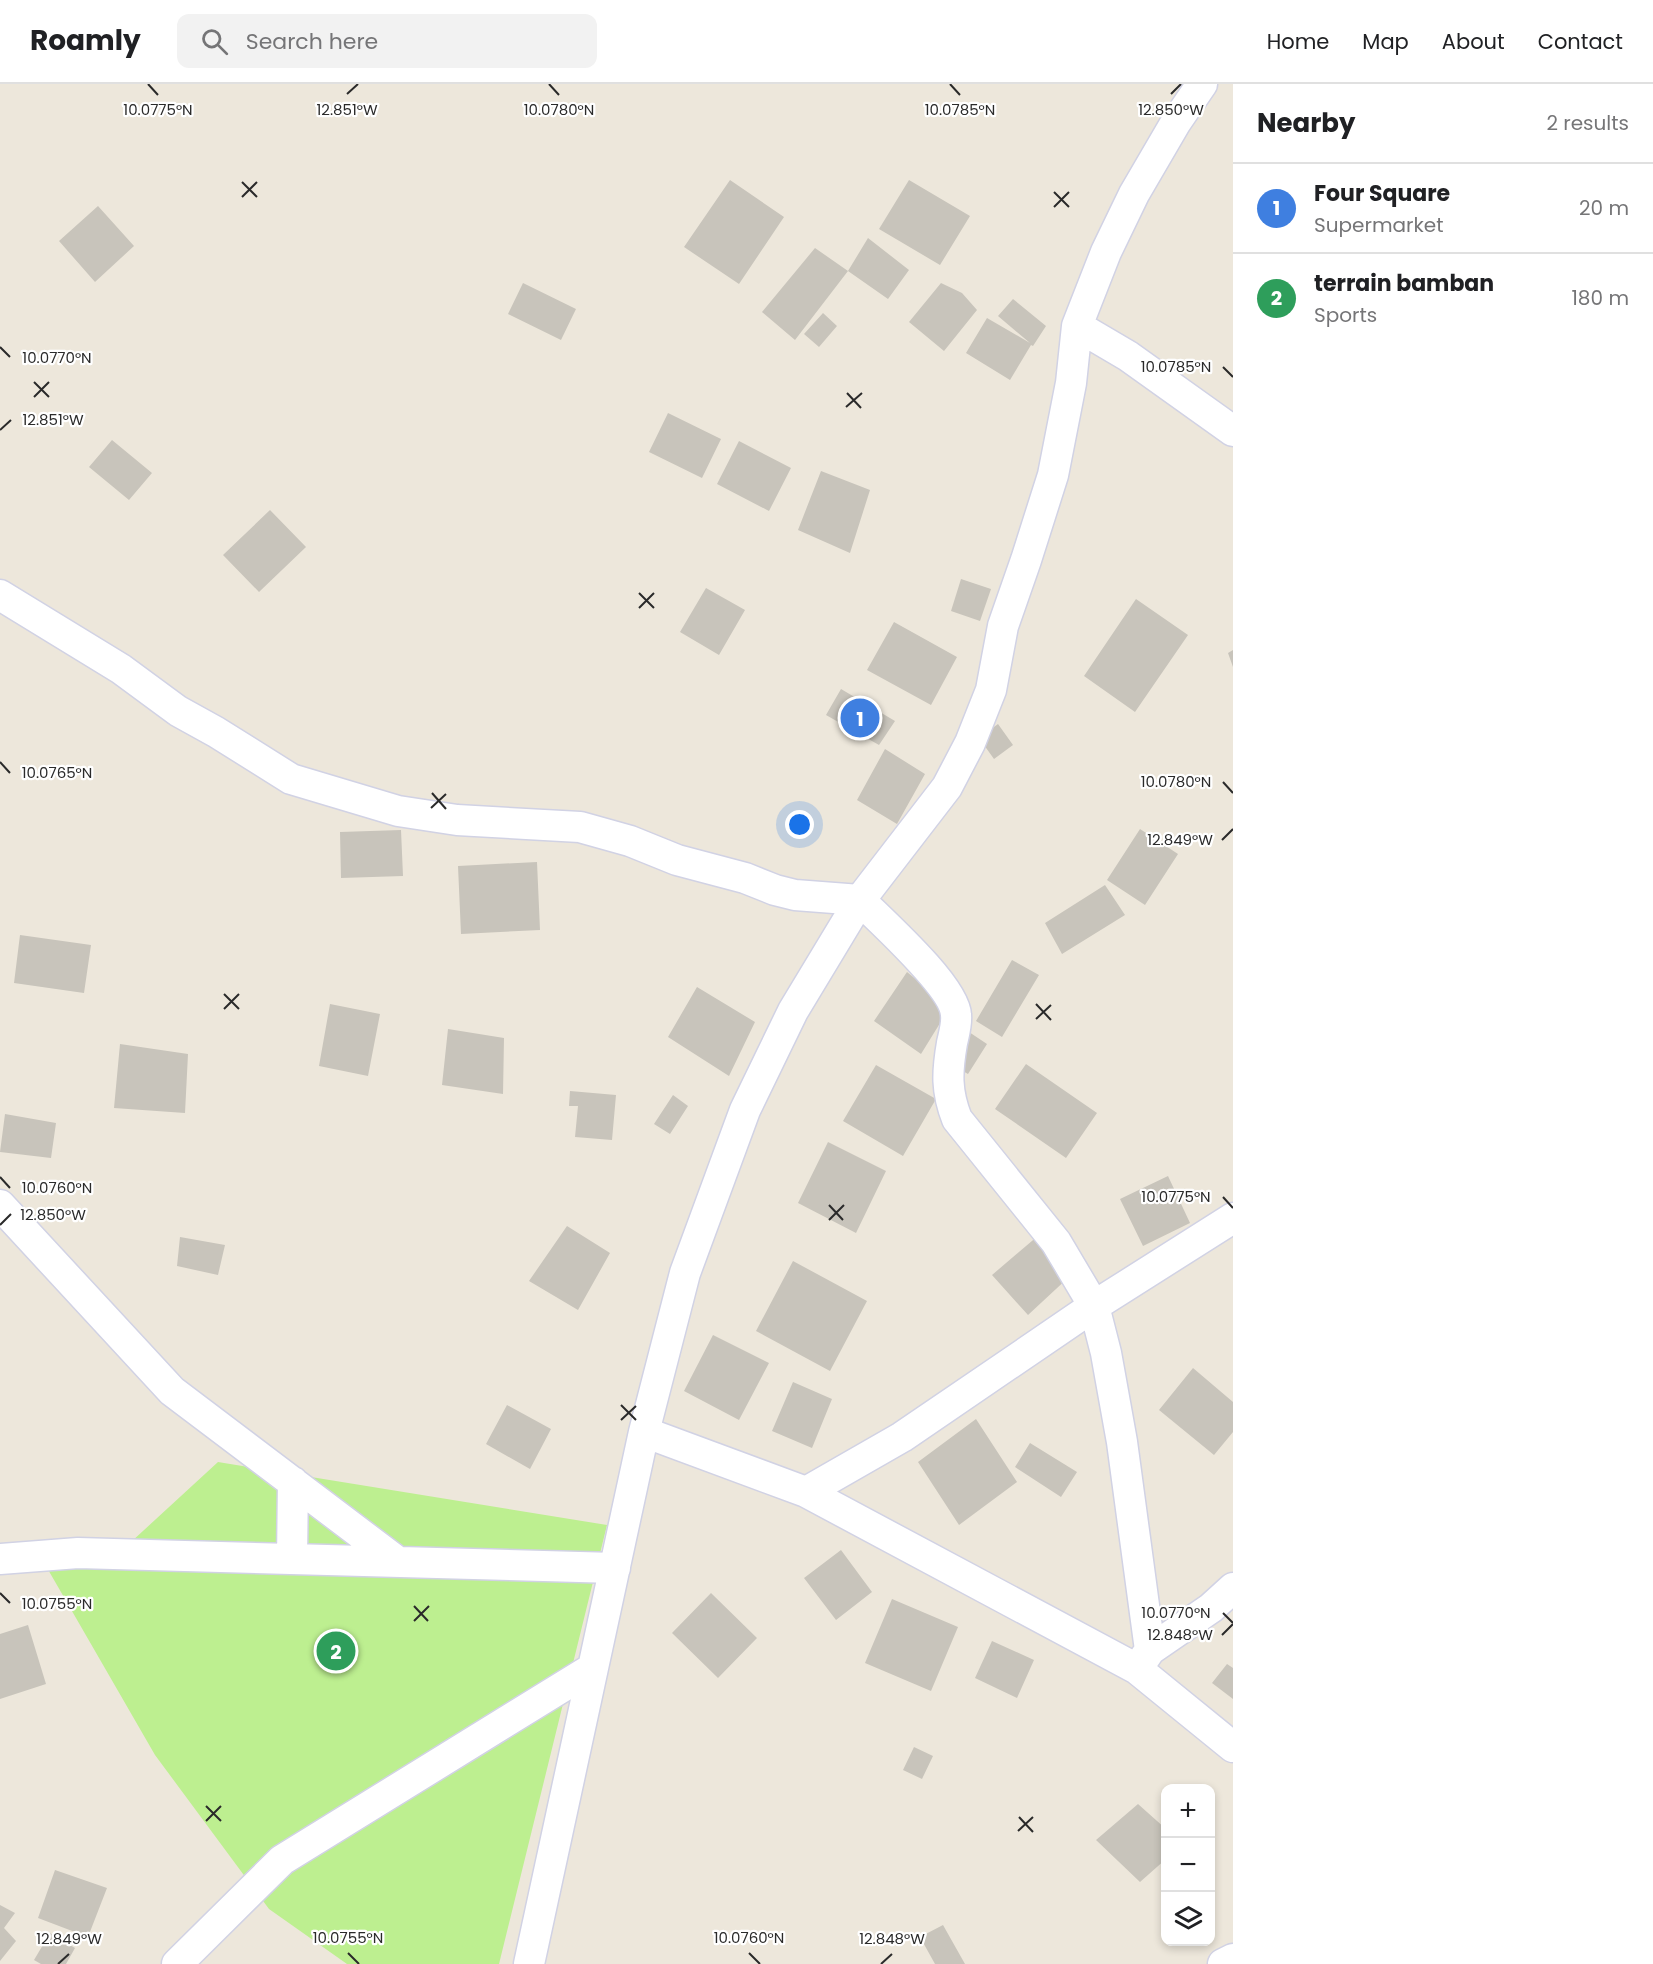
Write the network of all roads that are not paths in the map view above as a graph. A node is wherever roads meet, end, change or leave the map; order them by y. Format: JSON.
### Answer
{"nodes":[{"id":1,"x":1202,"y":84,"type":"edge"},
{"id":2,"x":1077,"y":326,"type":"junction"},
{"id":3,"x":1233,"y":431,"type":"edge"},
{"id":4,"x":0,"y":595,"type":"edge"},
{"id":5,"x":860,"y":900,"type":"junction"},
{"id":6,"x":0,"y":1205,"type":"edge"},
{"id":7,"x":1233,"y":1218,"type":"edge"},
{"id":8,"x":1094,"y":1306,"type":"junction"},
{"id":9,"x":644,"y":1432,"type":"junction"},
{"id":10,"x":293,"y":1482,"type":"junction"},
{"id":11,"x":806,"y":1492,"type":"junction"},
{"id":12,"x":0,"y":1559,"type":"edge"},
{"id":13,"x":292,"y":1559,"type":"junction"},
{"id":14,"x":398,"y":1562,"type":"junction"},
{"id":15,"x":615,"y":1568,"type":"junction"},
{"id":16,"x":1233,"y":1588,"type":"edge"},
{"id":17,"x":1143,"y":1660,"type":"junction"},
{"id":18,"x":593,"y":1668,"type":"junction"},
{"id":19,"x":1233,"y":1747,"type":"edge"},
{"id":20,"x":1233,"y":1959,"type":"edge"},
{"id":21,"x":177,"y":1964,"type":"edge"},
{"id":22,"x":529,"y":1964,"type":"edge"},
{"id":23,"x":1223,"y":1964,"type":"edge"}],
"edges":[{"from":1,"to":2,"type":"street"},
{"from":2,"to":3,"type":"street"},
{"from":2,"to":5,"type":"street"},
{"from":4,"to":5,"type":"street"},
{"from":5,"to":8,"type":"street"},
{"from":5,"to":9,"type":"street"},
{"from":6,"to":10,"type":"street"},
{"from":7,"to":8,"type":"street"},
{"from":8,"to":11,"type":"street"},
{"from":8,"to":17,"type":"street"},
{"from":9,"to":11,"type":"street"},
{"from":9,"to":15,"type":"street"},
{"from":10,"to":13,"type":"street"},
{"from":10,"to":14,"type":"street"},
{"from":11,"to":17,"type":"street"},
{"from":12,"to":13,"type":"street"},
{"from":13,"to":14,"type":"street"},
{"from":14,"to":15,"type":"street"},
{"from":15,"to":18,"type":"street"},
{"from":16,"to":17,"type":"street"},
{"from":17,"to":19,"type":"street"},
{"from":18,"to":21,"type":"street"},
{"from":18,"to":22,"type":"street"},
{"from":20,"to":23,"type":"street"}]}
